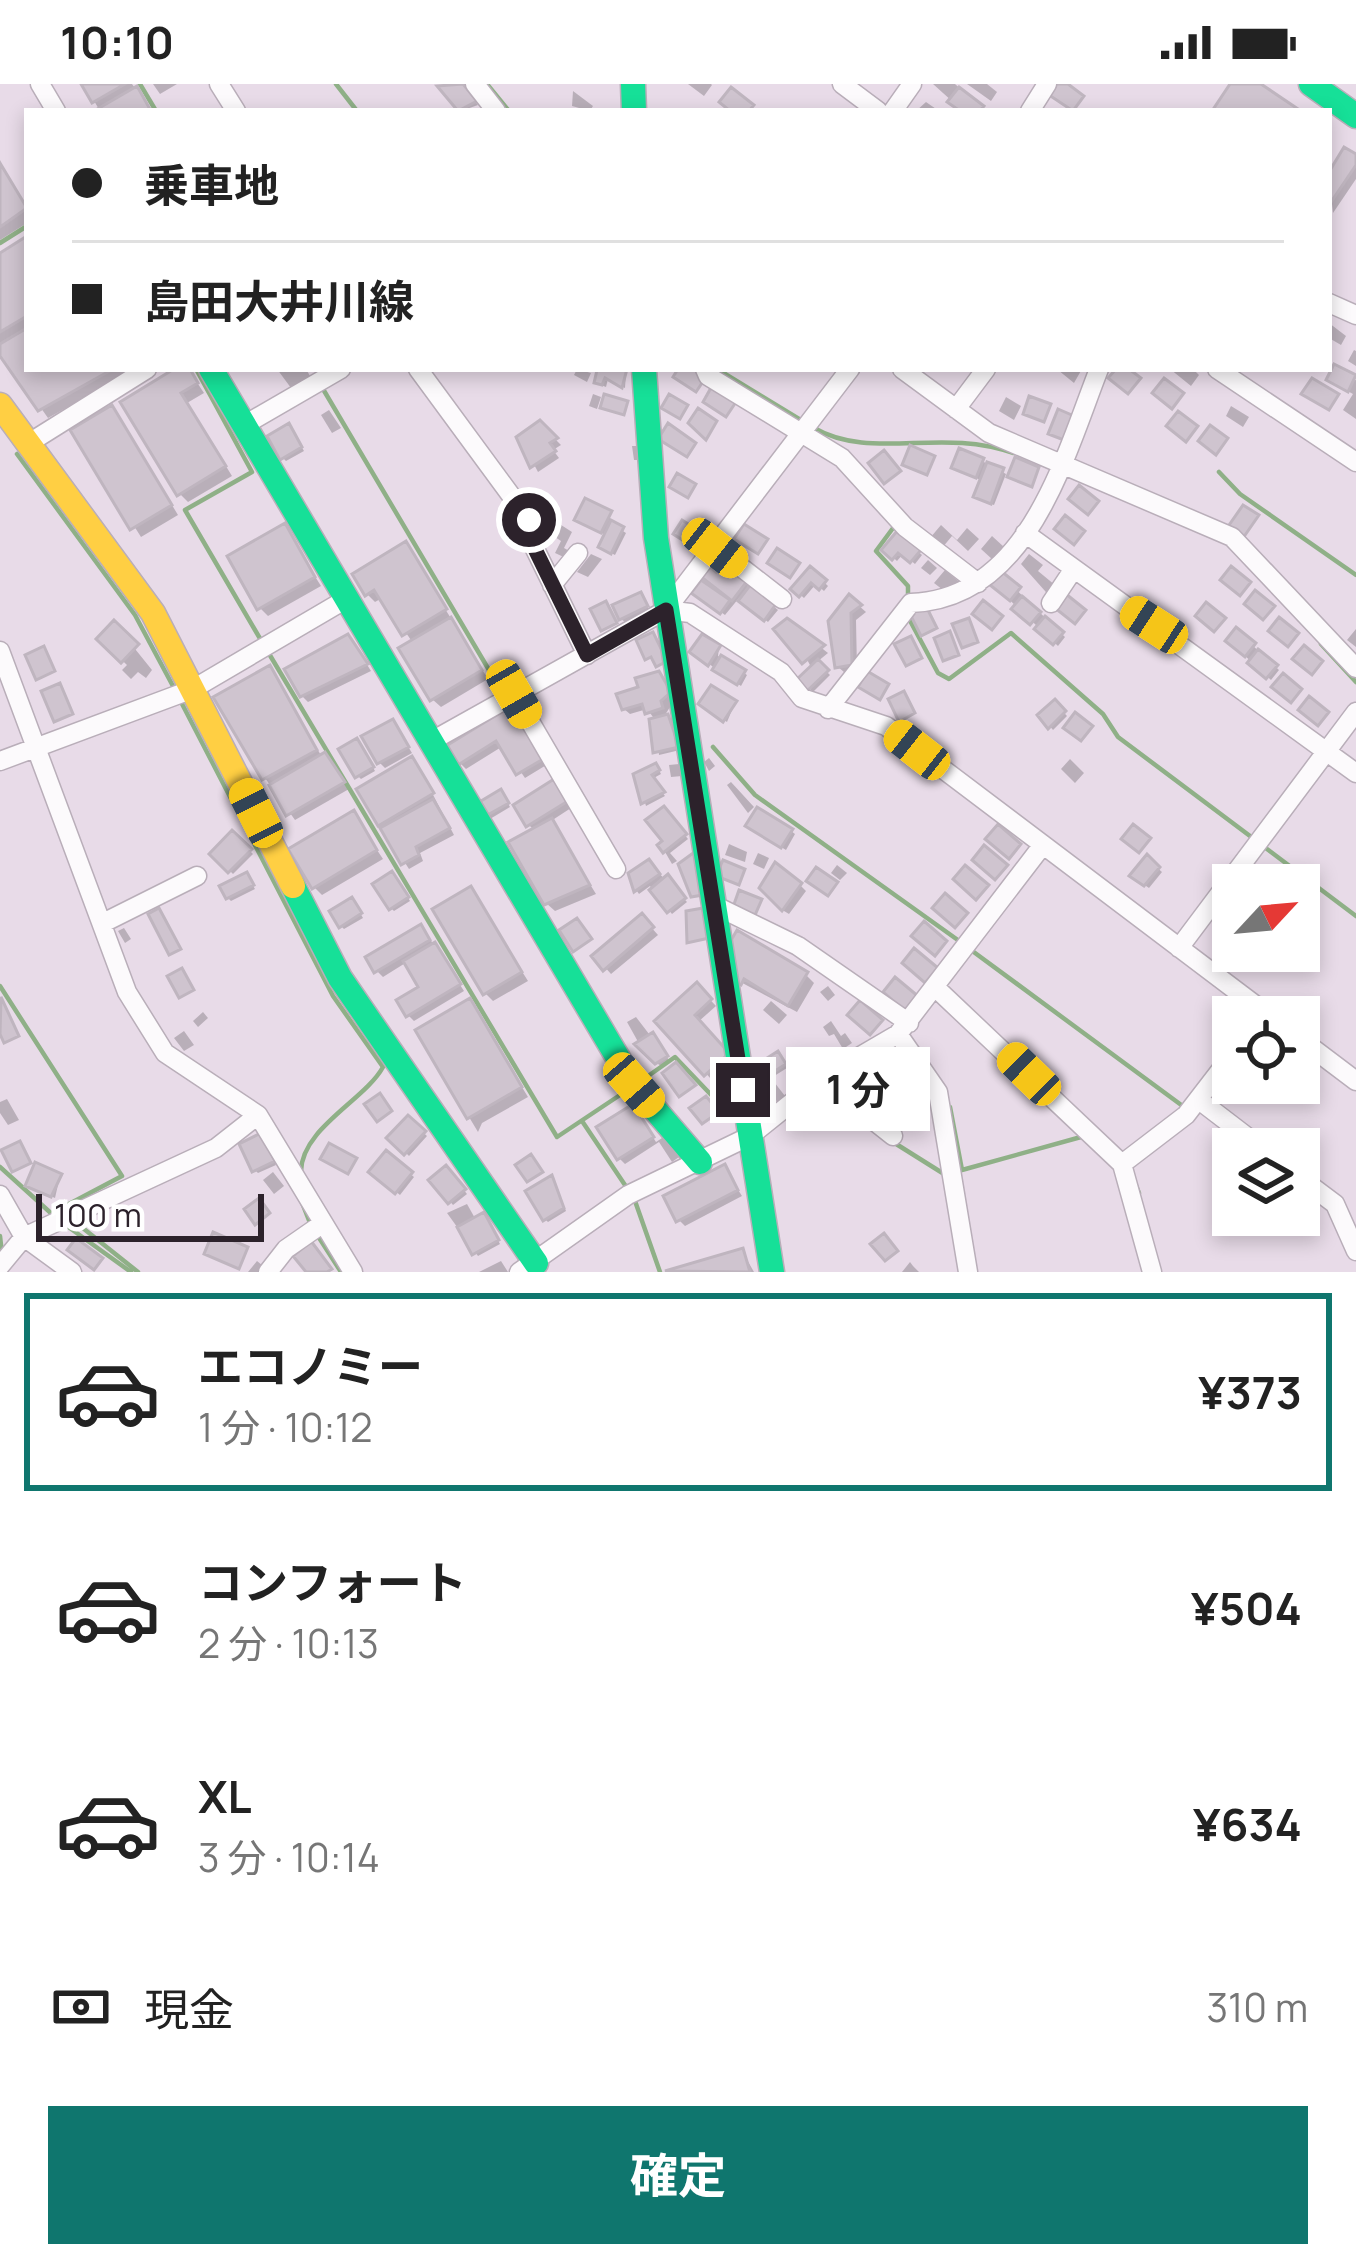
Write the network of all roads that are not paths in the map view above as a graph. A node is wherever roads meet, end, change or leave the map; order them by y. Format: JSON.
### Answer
{"nodes":[{"id":1,"x":842,"y":84,"type":"edge"},
{"id":2,"x":1311,"y":84,"type":"edge"},
{"id":3,"x":874,"y":108,"type":"edge"},
{"id":4,"x":1356,"y":116,"type":"edge"},
{"id":5,"x":142,"y":372,"type":"edge"},
{"id":6,"x":213,"y":372,"type":"edge"},
{"id":7,"x":336,"y":372,"type":"edge"},
{"id":8,"x":420,"y":372,"type":"edge"},
{"id":9,"x":644,"y":372,"type":"edge"},
{"id":10,"x":706,"y":372,"type":"edge"},
{"id":11,"x":848,"y":372,"type":"edge"},
{"id":12,"x":906,"y":372,"type":"edge"},
{"id":13,"x":984,"y":372,"type":"edge"},
{"id":14,"x":1098,"y":372,"type":"edge"},
{"id":15,"x":1221,"y":372,"type":"edge"},
{"id":16,"x":0,"y":405,"type":"edge"},
{"id":17,"x":956,"y":409,"type":"junction"},
{"id":18,"x":246,"y":424,"type":"junction"},
{"id":19,"x":805,"y":433,"type":"junction"},
{"id":20,"x":29,"y":442,"type":"junction"},
{"id":21,"x":1063,"y":460,"type":"junction"},
{"id":22,"x":1356,"y":463,"type":"edge"},
{"id":23,"x":1025,"y":533,"type":"junction"},
{"id":24,"x":715,"y":548,"type":"junction"},
{"id":25,"x":578,"y":553,"type":"dead end"},
{"id":26,"x":1073,"y":570,"type":"junction"},
{"id":27,"x":978,"y":584,"type":"junction"},
{"id":28,"x":553,"y":585,"type":"junction"},
{"id":29,"x":348,"y":598,"type":"junction"},
{"id":30,"x":782,"y":599,"type":"dead end"},
{"id":31,"x":1051,"y":602,"type":"dead end"},
{"id":32,"x":666,"y":610,"type":"junction"},
{"id":33,"x":0,"y":651,"type":"edge"},
{"id":34,"x":587,"y":655,"type":"junction"},
{"id":35,"x":1356,"y":668,"type":"edge"},
{"id":36,"x":194,"y":689,"type":"junction"},
{"id":37,"x":514,"y":694,"type":"junction"},
{"id":38,"x":828,"y":709,"type":"junction"},
{"id":39,"x":1356,"y":712,"type":"edge"},
{"id":40,"x":430,"y":742,"type":"junction"},
{"id":41,"x":36,"y":748,"type":"junction"},
{"id":42,"x":1327,"y":750,"type":"junction"},
{"id":43,"x":0,"y":761,"type":"edge"},
{"id":44,"x":1356,"y":773,"type":"edge"},
{"id":45,"x":1042,"y":846,"type":"junction"},
{"id":46,"x":616,"y":869,"type":"dead end"},
{"id":47,"x":197,"y":876,"type":"dead end"},
{"id":48,"x":715,"y":905,"type":"junction"},
{"id":49,"x":103,"y":923,"type":"junction"},
{"id":50,"x":1179,"y":949,"type":"junction"},
{"id":51,"x":937,"y":989,"type":"junction"},
{"id":52,"x":1240,"y":996,"type":"edge"},
{"id":53,"x":903,"y":1028,"type":"junction"},
{"id":54,"x":1320,"y":1054,"type":"edge"},
{"id":55,"x":821,"y":1079,"type":"junction"},
{"id":56,"x":1356,"y":1081,"type":"edge"},
{"id":57,"x":1212,"y":1082,"type":"edge"},
{"id":58,"x":1199,"y":1100,"type":"junction"},
{"id":59,"x":258,"y":1115,"type":"junction"},
{"id":60,"x":1236,"y":1128,"type":"edge"},
{"id":61,"x":750,"y":1136,"type":"junction"},
{"id":62,"x":893,"y":1136,"type":"dead end"},
{"id":63,"x":700,"y":1162,"type":"junction"},
{"id":64,"x":1123,"y":1163,"type":"junction"},
{"id":65,"x":1320,"y":1193,"type":"edge"},
{"id":66,"x":0,"y":1195,"type":"edge"},
{"id":67,"x":322,"y":1224,"type":"junction"},
{"id":68,"x":24,"y":1237,"type":"junction"},
{"id":69,"x":1356,"y":1251,"type":"edge"},
{"id":70,"x":0,"y":1266,"type":"edge"},
{"id":71,"x":527,"y":1267,"type":"edge"},
{"id":72,"x":72,"y":1272,"type":"edge"},
{"id":73,"x":268,"y":1272,"type":"edge"},
{"id":74,"x":352,"y":1272,"type":"edge"},
{"id":75,"x":772,"y":1272,"type":"edge"},
{"id":76,"x":968,"y":1272,"type":"edge"},
{"id":77,"x":1152,"y":1272,"type":"edge"}],
"edges":[{"from":1,"to":3,"type":"street"},
{"from":2,"to":4,"type":"street"},
{"from":5,"to":20,"type":"street"},
{"from":6,"to":18,"type":"street"},
{"from":7,"to":18,"type":"street"},
{"from":8,"to":28,"type":"street"},
{"from":9,"to":32,"type":"street"},
{"from":10,"to":19,"type":"street"},
{"from":11,"to":19,"type":"street"},
{"from":12,"to":17,"type":"street"},
{"from":13,"to":17,"type":"street"},
{"from":14,"to":21,"type":"street"},
{"from":15,"to":22,"type":"street"},
{"from":16,"to":20,"type":"street"},
{"from":17,"to":21,"type":"street"},
{"from":18,"to":29,"type":"street"},
{"from":19,"to":24,"type":"street"},
{"from":19,"to":27,"type":"street"},
{"from":20,"to":36,"type":"street"},
{"from":21,"to":23,"type":"street"},
{"from":21,"to":35,"type":"street"},
{"from":23,"to":26,"type":"street"},
{"from":23,"to":27,"type":"street"},
{"from":24,"to":30,"type":"street"},
{"from":24,"to":32,"type":"street"},
{"from":25,"to":28,"type":"street"},
{"from":26,"to":31,"type":"street"},
{"from":26,"to":42,"type":"street"},
{"from":27,"to":38,"type":"street"},
{"from":28,"to":34,"type":"street"},
{"from":29,"to":36,"type":"street"},
{"from":29,"to":40,"type":"street"},
{"from":32,"to":34,"type":"street"},
{"from":32,"to":38,"type":"street"},
{"from":32,"to":48,"type":"street"},
{"from":33,"to":41,"type":"street"},
{"from":34,"to":37,"type":"street"},
{"from":36,"to":41,"type":"street"},
{"from":36,"to":71,"type":"street"},
{"from":37,"to":40,"type":"street"},
{"from":37,"to":46,"type":"street"},
{"from":38,"to":45,"type":"street"},
{"from":39,"to":42,"type":"street"},
{"from":40,"to":63,"type":"street"},
{"from":41,"to":43,"type":"street"},
{"from":41,"to":49,"type":"street"},
{"from":42,"to":44,"type":"street"},
{"from":42,"to":50,"type":"street"},
{"from":45,"to":50,"type":"street"},
{"from":45,"to":51,"type":"street"},
{"from":47,"to":49,"type":"street"},
{"from":48,"to":53,"type":"street"},
{"from":48,"to":61,"type":"street"},
{"from":49,"to":59,"type":"street"},
{"from":50,"to":52,"type":"street"},
{"from":51,"to":53,"type":"street"},
{"from":51,"to":64,"type":"street"},
{"from":53,"to":55,"type":"street"},
{"from":53,"to":76,"type":"street"},
{"from":54,"to":56,"type":"street"},
{"from":55,"to":61,"type":"street"},
{"from":55,"to":62,"type":"street"},
{"from":57,"to":58,"type":"street"},
{"from":58,"to":60,"type":"street"},
{"from":58,"to":64,"type":"street"},
{"from":59,"to":67,"type":"street"},
{"from":59,"to":68,"type":"street"},
{"from":61,"to":63,"type":"street"},
{"from":61,"to":75,"type":"street"},
{"from":63,"to":71,"type":"street"},
{"from":64,"to":77,"type":"street"},
{"from":65,"to":69,"type":"street"},
{"from":66,"to":68,"type":"street"},
{"from":67,"to":73,"type":"street"},
{"from":67,"to":74,"type":"street"},
{"from":68,"to":70,"type":"street"},
{"from":68,"to":72,"type":"street"}]}
